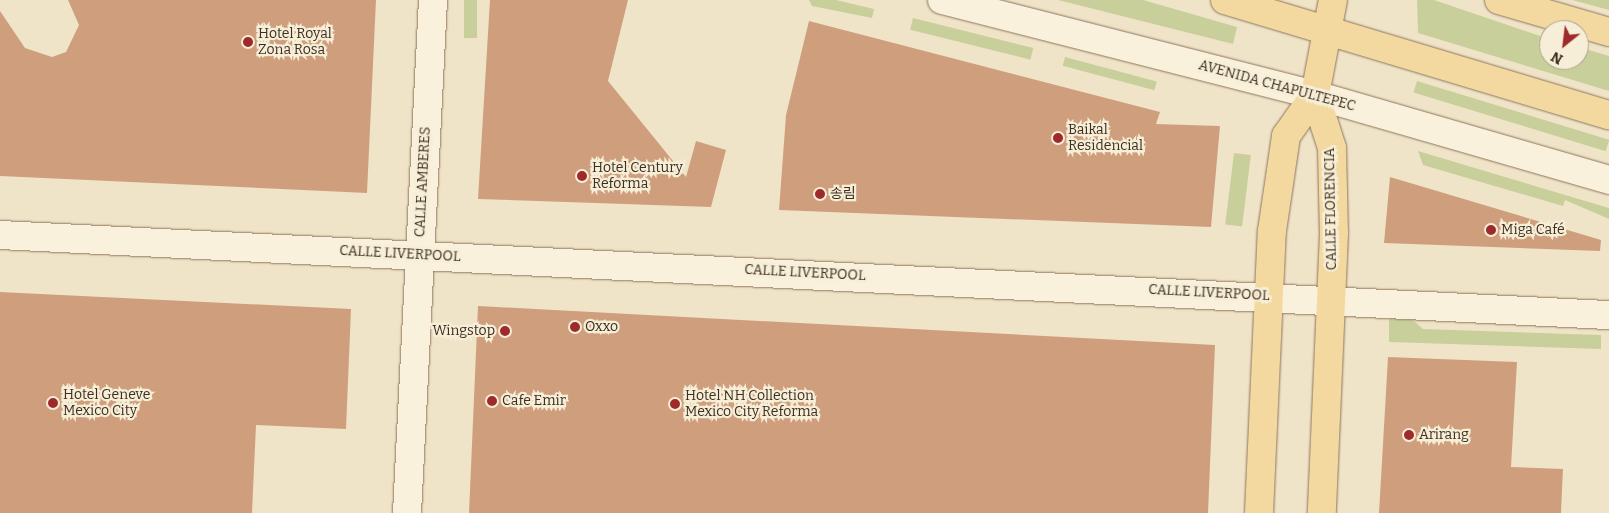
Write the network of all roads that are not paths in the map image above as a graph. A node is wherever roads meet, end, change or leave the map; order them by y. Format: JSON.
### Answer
{"nodes":[{"id":1,"x":433,"y":0,"type":"edge"},
{"id":2,"x":942,"y":0,"type":"edge"},
{"id":3,"x":1225,"y":0,"type":"edge"},
{"id":4,"x":1332,"y":0,"type":"edge"},
{"id":5,"x":1499,"y":0,"type":"edge"},
{"id":6,"x":1327,"y":30,"type":"junction"},
{"id":7,"x":1609,"y":32,"type":"edge"},
{"id":8,"x":1314,"y":95,"type":"junction"},
{"id":9,"x":1609,"y":115,"type":"edge"},
{"id":10,"x":1609,"y":180,"type":"edge"},
{"id":11,"x":0,"y":235,"type":"edge"},
{"id":12,"x":419,"y":255,"type":"junction"},
{"id":13,"x":1269,"y":296,"type":"junction"},
{"id":14,"x":1331,"y":299,"type":"junction"},
{"id":15,"x":1609,"y":315,"type":"edge"},
{"id":16,"x":407,"y":513,"type":"edge"},
{"id":17,"x":1259,"y":513,"type":"edge"},
{"id":18,"x":1322,"y":513,"type":"edge"}],
"edges":[{"from":1,"to":12,"type":"street","name":"CALLE AMBERES"},
{"from":2,"to":8,"type":"street","name":"AVENIDA CHAPULTEPEC"},
{"from":3,"to":6,"type":"main road"},
{"from":4,"to":6,"type":"main road"},
{"from":5,"to":7,"type":"main road"},
{"from":6,"to":8,"type":"main road"},
{"from":6,"to":9,"type":"main road"},
{"from":8,"to":10,"type":"street","name":"AVENIDA CHAPULTEPEC"},
{"from":8,"to":13,"type":"main road"},
{"from":8,"to":14,"type":"main road","name":"CALLE FLORENCIA"},
{"from":11,"to":12,"type":"street","name":"CALLE LIVERPOOL"},
{"from":12,"to":13,"type":"street","name":"CALLE LIVERPOOL"},
{"from":12,"to":16,"type":"street","name":"CALLE AMBERES"},
{"from":13,"to":14,"type":"street","name":"CALLE LIVERPOOL"},
{"from":13,"to":17,"type":"main road"},
{"from":14,"to":15,"type":"street","name":"CALLE LIVERPOOL"},
{"from":14,"to":18,"type":"main road","name":"CALLE FLORENCIA"}]}
